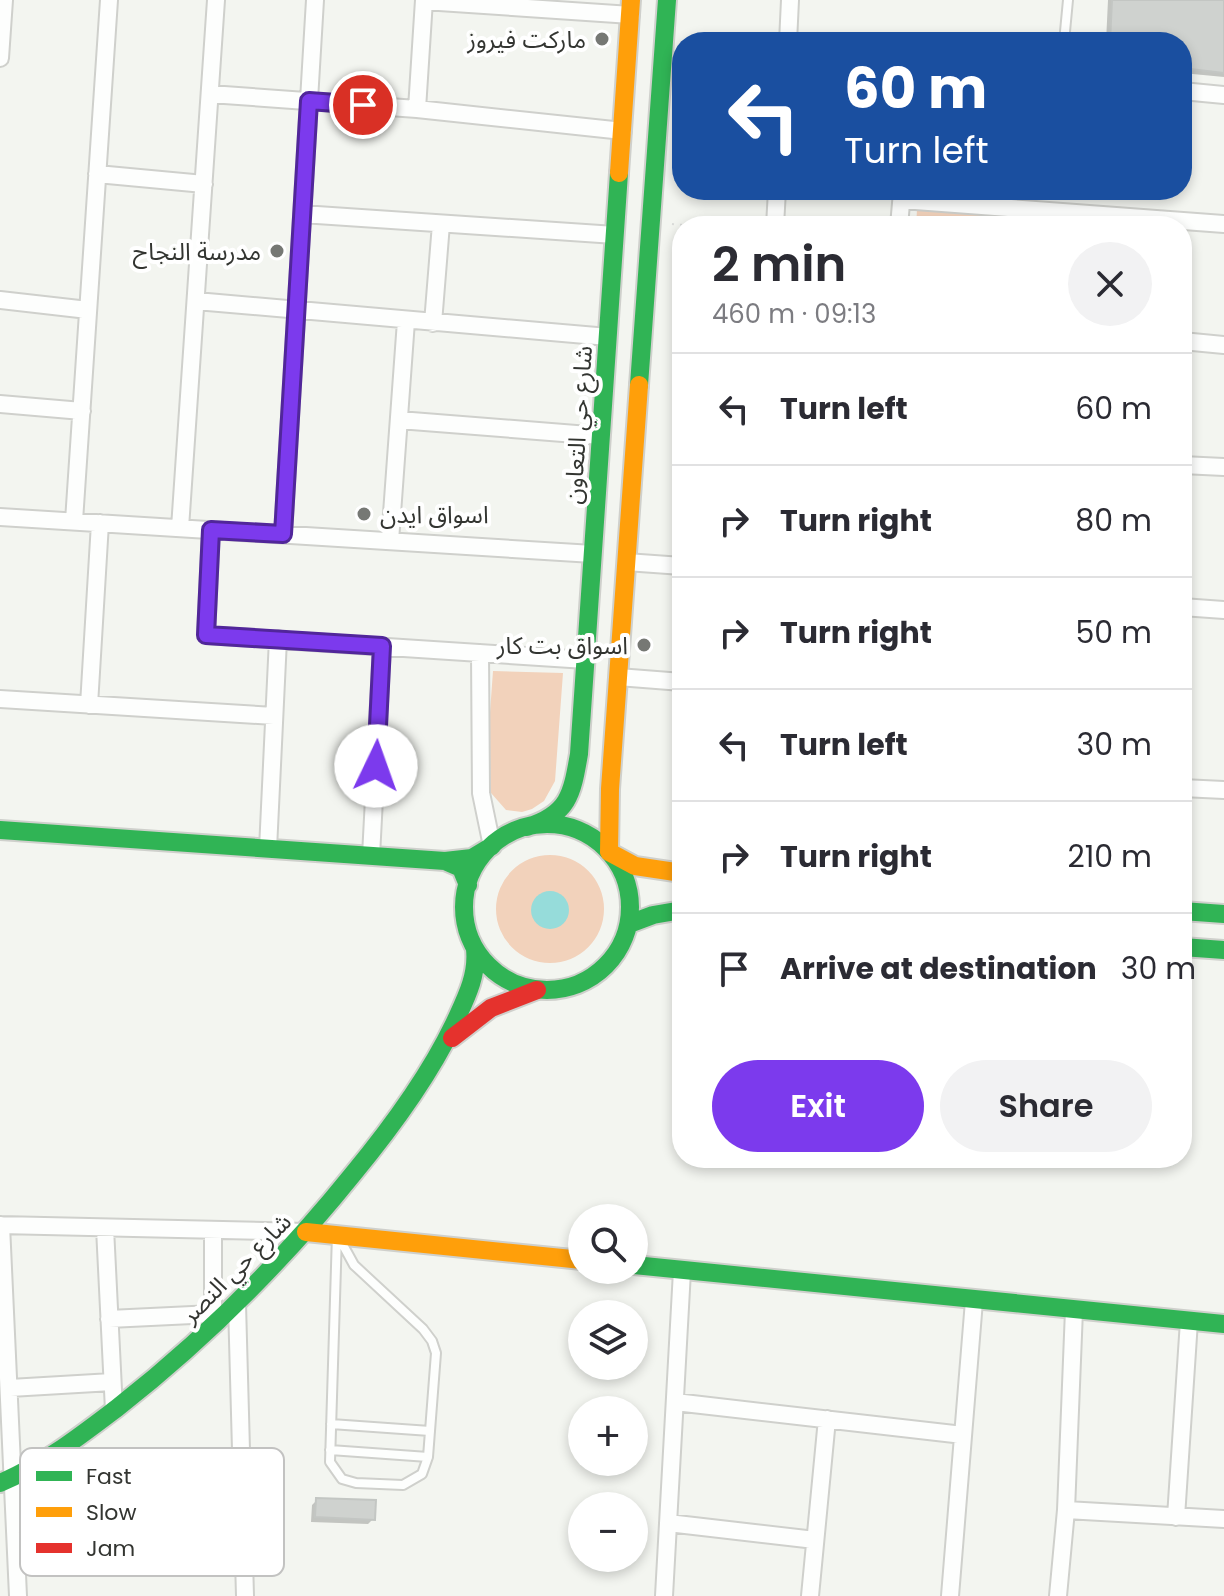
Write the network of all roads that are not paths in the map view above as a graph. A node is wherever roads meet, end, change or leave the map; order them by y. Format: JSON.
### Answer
{"nodes":[{"id":1,"x":4,"y":0,"type":"edge"},
{"id":2,"x":109,"y":0,"type":"edge"},
{"id":3,"x":216,"y":0,"type":"edge"},
{"id":4,"x":315,"y":0,"type":"edge"},
{"id":5,"x":424,"y":0,"type":"edge"},
{"id":6,"x":667,"y":0,"type":"edge"},
{"id":7,"x":790,"y":0,"type":"edge"},
{"id":8,"x":1068,"y":0,"type":"edge"},
{"id":9,"x":631,"y":8,"type":"edge"},
{"id":10,"x":788,"y":32,"type":"edge"},
{"id":11,"x":1065,"y":32,"type":"edge"},
{"id":12,"x":0,"y":58,"type":"edge"},
{"id":13,"x":1192,"y":92,"type":"edge"},
{"id":14,"x":210,"y":94,"type":"junction"},
{"id":15,"x":1224,"y":95,"type":"edge"},
{"id":16,"x":309,"y":101,"type":"junction"},
{"id":17,"x":417,"y":109,"type":"junction"},
{"id":18,"x":623,"y":131,"type":"junction"},
{"id":19,"x":97,"y":174,"type":"junction"},
{"id":20,"x":204,"y":184,"type":"junction"},
{"id":21,"x":936,"y":200,"type":"edge"},
{"id":22,"x":302,"y":214,"type":"junction"},
{"id":23,"x":1046,"y":216,"type":"edge"},
{"id":24,"x":1192,"y":223,"type":"edge"},
{"id":25,"x":441,"y":224,"type":"junction"},
{"id":26,"x":1224,"y":224,"type":"edge"},
{"id":27,"x":615,"y":235,"type":"junction"},
{"id":28,"x":0,"y":300,"type":"edge"},
{"id":29,"x":196,"y":301,"type":"junction"},
{"id":30,"x":88,"y":310,"type":"junction"},
{"id":31,"x":296,"y":311,"type":"junction"},
{"id":32,"x":406,"y":321,"type":"junction"},
{"id":33,"x":433,"y":323,"type":"junction"},
{"id":34,"x":608,"y":337,"type":"junction"},
{"id":35,"x":1192,"y":342,"type":"edge"},
{"id":36,"x":1224,"y":345,"type":"edge"},
{"id":37,"x":0,"y":404,"type":"edge"},
{"id":38,"x":82,"y":411,"type":"junction"},
{"id":39,"x":399,"y":420,"type":"junction"},
{"id":40,"x":601,"y":436,"type":"junction"},
{"id":41,"x":1192,"y":465,"type":"edge"},
{"id":42,"x":1224,"y":467,"type":"edge"},
{"id":43,"x":0,"y":517,"type":"edge"},
{"id":44,"x":74,"y":521,"type":"junction"},
{"id":45,"x":100,"y":523,"type":"junction"},
{"id":46,"x":180,"y":528,"type":"junction"},
{"id":47,"x":211,"y":530,"type":"junction"},
{"id":48,"x":283,"y":534,"type":"junction"},
{"id":49,"x":390,"y":541,"type":"junction"},
{"id":50,"x":593,"y":554,"type":"junction"},
{"id":51,"x":626,"y":562,"type":"junction"},
{"id":52,"x":672,"y":565,"type":"edge"},
{"id":53,"x":1192,"y":608,"type":"edge"},
{"id":54,"x":1224,"y":610,"type":"edge"},
{"id":55,"x":278,"y":639,"type":"junction"},
{"id":56,"x":382,"y":646,"type":"junction"},
{"id":57,"x":480,"y":653,"type":"junction"},
{"id":58,"x":586,"y":660,"type":"junction"},
{"id":59,"x":618,"y":677,"type":"junction"},
{"id":60,"x":672,"y":681,"type":"edge"},
{"id":61,"x":0,"y":699,"type":"edge"},
{"id":62,"x":89,"y":705,"type":"junction"},
{"id":63,"x":274,"y":716,"type":"junction"},
{"id":64,"x":1192,"y":788,"type":"edge"},
{"id":65,"x":1224,"y":790,"type":"edge"},
{"id":66,"x":527,"y":827,"type":"junction"},
{"id":67,"x":0,"y":830,"type":"edge"},
{"id":68,"x":492,"y":846,"type":"junction"},
{"id":69,"x":268,"y":849,"type":"junction"},
{"id":70,"x":609,"y":852,"type":"junction"},
{"id":71,"x":371,"y":856,"type":"junction"},
{"id":72,"x":445,"y":861,"type":"junction"},
{"id":73,"x":672,"y":872,"type":"edge"},
{"id":74,"x":468,"y":885,"type":"junction"},
{"id":75,"x":672,"y":912,"type":"edge"},
{"id":76,"x":1192,"y":912,"type":"edge"},
{"id":77,"x":1224,"y":914,"type":"edge"},
{"id":78,"x":629,"y":924,"type":"junction"},
{"id":79,"x":1192,"y":948,"type":"edge"},
{"id":80,"x":475,"y":949,"type":"junction"},
{"id":81,"x":1224,"y":950,"type":"edge"},
{"id":82,"x":539,"y":990,"type":"junction"},
{"id":83,"x":445,"y":1045,"type":"junction"},
{"id":84,"x":0,"y":1225,"type":"edge"},
{"id":85,"x":105,"y":1228,"type":"junction"},
{"id":86,"x":213,"y":1230,"type":"junction"},
{"id":87,"x":306,"y":1232,"type":"junction"},
{"id":88,"x":337,"y":1234,"type":"junction"},
{"id":89,"x":568,"y":1259,"type":"edge"},
{"id":90,"x":648,"y":1267,"type":"edge"},
{"id":91,"x":682,"y":1271,"type":"junction"},
{"id":92,"x":974,"y":1301,"type":"junction"},
{"id":93,"x":237,"y":1304,"type":"junction"},
{"id":94,"x":1074,"y":1310,"type":"junction"},
{"id":95,"x":109,"y":1319,"type":"junction"},
{"id":96,"x":213,"y":1321,"type":"junction"},
{"id":97,"x":1189,"y":1321,"type":"junction"},
{"id":98,"x":1224,"y":1324,"type":"edge"},
{"id":99,"x":112,"y":1382,"type":"junction"},
{"id":100,"x":10,"y":1388,"type":"junction"},
{"id":101,"x":675,"y":1402,"type":"junction"},
{"id":102,"x":114,"y":1410,"type":"junction"},
{"id":103,"x":827,"y":1419,"type":"junction"},
{"id":104,"x":331,"y":1424,"type":"junction"},
{"id":105,"x":6,"y":1426,"type":"edge"},
{"id":106,"x":430,"y":1431,"type":"junction"},
{"id":107,"x":963,"y":1435,"type":"junction"},
{"id":108,"x":57,"y":1448,"type":"edge"},
{"id":109,"x":241,"y":1448,"type":"edge"},
{"id":110,"x":330,"y":1450,"type":"junction"},
{"id":111,"x":428,"y":1457,"type":"junction"},
{"id":112,"x":7,"y":1481,"type":"edge"},
{"id":113,"x":0,"y":1494,"type":"edge"},
{"id":114,"x":1066,"y":1510,"type":"junction"},
{"id":115,"x":1176,"y":1517,"type":"junction"},
{"id":116,"x":1224,"y":1519,"type":"edge"},
{"id":117,"x":668,"y":1523,"type":"junction"},
{"id":118,"x":16,"y":1525,"type":"junction"},
{"id":119,"x":20,"y":1525,"type":"edge"},
{"id":120,"x":815,"y":1540,"type":"junction"},
{"id":121,"x":244,"y":1576,"type":"edge"},
{"id":122,"x":18,"y":1596,"type":"edge"},
{"id":123,"x":245,"y":1596,"type":"edge"},
{"id":124,"x":664,"y":1596,"type":"edge"},
{"id":125,"x":810,"y":1596,"type":"edge"},
{"id":126,"x":950,"y":1596,"type":"edge"},
{"id":127,"x":1058,"y":1596,"type":"edge"}],
"edges":[{"from":1,"to":12,"type":"street"},
{"from":2,"to":19,"type":"street"},
{"from":3,"to":14,"type":"street"},
{"from":4,"to":16,"type":"street"},
{"from":5,"to":9,"type":"street"},
{"from":5,"to":17,"type":"street"},
{"from":6,"to":51,"type":"main road"},
{"from":7,"to":10,"type":"street"},
{"from":8,"to":11,"type":"lane"},
{"from":9,"to":18,"type":"main road","name":"شارع حي التعاون"},
{"from":13,"to":15,"type":"street"},
{"from":14,"to":16,"type":"street"},
{"from":14,"to":20,"type":"street"},
{"from":16,"to":17,"type":"street"},
{"from":16,"to":22,"type":"street"},
{"from":17,"to":18,"type":"street"},
{"from":18,"to":27,"type":"main road","name":"شارع حي التعاون"},
{"from":19,"to":20,"type":"street"},
{"from":19,"to":30,"type":"street"},
{"from":20,"to":29,"type":"street"},
{"from":21,"to":23,"type":"street"},
{"from":22,"to":25,"type":"street"},
{"from":22,"to":31,"type":"street"},
{"from":24,"to":26,"type":"street"},
{"from":25,"to":27,"type":"street"},
{"from":25,"to":33,"type":"street"},
{"from":27,"to":34,"type":"main road","name":"شارع حي التعاون"},
{"from":28,"to":30,"type":"street"},
{"from":29,"to":31,"type":"street"},
{"from":29,"to":46,"type":"street"},
{"from":30,"to":38,"type":"street"},
{"from":31,"to":32,"type":"street"},
{"from":31,"to":48,"type":"street"},
{"from":32,"to":33,"type":"street"},
{"from":32,"to":39,"type":"street"},
{"from":33,"to":34,"type":"street"},
{"from":34,"to":40,"type":"main road","name":"شارع حي التعاون"},
{"from":35,"to":36,"type":"street"},
{"from":37,"to":38,"type":"street"},
{"from":38,"to":44,"type":"street"},
{"from":39,"to":40,"type":"street"},
{"from":39,"to":49,"type":"street"},
{"from":40,"to":50,"type":"main road","name":"شارع حي التعاون"},
{"from":41,"to":42,"type":"street"},
{"from":43,"to":44,"type":"street"},
{"from":44,"to":45,"type":"street"},
{"from":45,"to":46,"type":"street"},
{"from":45,"to":62,"type":"street"},
{"from":46,"to":47,"type":"street"},
{"from":47,"to":48,"type":"street"},
{"from":47,"to":55,"type":"street"},
{"from":48,"to":49,"type":"street"},
{"from":49,"to":50,"type":"street"},
{"from":50,"to":58,"type":"main road","name":"شارع حي التعاون"},
{"from":51,"to":52,"type":"street"},
{"from":51,"to":59,"type":"main road"},
{"from":53,"to":54,"type":"street"},
{"from":55,"to":56,"type":"street"},
{"from":55,"to":63,"type":"street"},
{"from":56,"to":57,"type":"street"},
{"from":56,"to":71,"type":"street"},
{"from":57,"to":58,"type":"street"},
{"from":57,"to":68,"type":"street"},
{"from":58,"to":66,"type":"main road","name":"شارع حي التعاون"},
{"from":59,"to":60,"type":"street"},
{"from":59,"to":70,"type":"main road"},
{"from":61,"to":62,"type":"street"},
{"from":62,"to":63,"type":"street"},
{"from":63,"to":69,"type":"street"},
{"from":64,"to":65,"type":"street"},
{"from":66,"to":68,"type":"main road"},
{"from":66,"to":70,"type":"main road"},
{"from":67,"to":69,"type":"main road"},
{"from":68,"to":72,"type":"main road"},
{"from":68,"to":74,"type":"main road"},
{"from":69,"to":71,"type":"main road"},
{"from":70,"to":73,"type":"main road"},
{"from":70,"to":78,"type":"main road"},
{"from":71,"to":72,"type":"main road"},
{"from":72,"to":74,"type":"main road"},
{"from":74,"to":80,"type":"main road"},
{"from":75,"to":78,"type":"main road"},
{"from":76,"to":77,"type":"main road"},
{"from":78,"to":82,"type":"main road"},
{"from":79,"to":81,"type":"main road"},
{"from":80,"to":82,"type":"main road"},
{"from":80,"to":83,"type":"main road"},
{"from":82,"to":83,"type":"main road"},
{"from":83,"to":87,"type":"main road","name":"شارع حي النصر"},
{"from":84,"to":85,"type":"street"},
{"from":84,"to":100,"type":"street"},
{"from":85,"to":86,"type":"street"},
{"from":85,"to":95,"type":"street"},
{"from":86,"to":87,"type":"street"},
{"from":86,"to":96,"type":"street"},
{"from":87,"to":88,"type":"main road"},
{"from":87,"to":93,"type":"main road","name":"شارع حي النصر"},
{"from":88,"to":89,"type":"main road"},
{"from":88,"to":104,"type":"lane"},
{"from":88,"to":106,"type":"lane"},
{"from":90,"to":91,"type":"main road"},
{"from":91,"to":92,"type":"main road"},
{"from":91,"to":101,"type":"street"},
{"from":92,"to":94,"type":"main road"},
{"from":92,"to":107,"type":"street"},
{"from":93,"to":96,"type":"main road","name":"شارع حي النصر"},
{"from":93,"to":109,"type":"street"},
{"from":94,"to":97,"type":"main road"},
{"from":94,"to":114,"type":"street"},
{"from":95,"to":96,"type":"street"},
{"from":95,"to":99,"type":"street"},
{"from":96,"to":102,"type":"main road","name":"شارع حي النصر"},
{"from":97,"to":98,"type":"main road"},
{"from":97,"to":115,"type":"street"},
{"from":99,"to":100,"type":"street"},
{"from":99,"to":102,"type":"street"},
{"from":100,"to":105,"type":"street"},
{"from":101,"to":103,"type":"street"},
{"from":101,"to":117,"type":"street"},
{"from":102,"to":108,"type":"main road","name":"شارع حي النصر"},
{"from":103,"to":107,"type":"street"},
{"from":103,"to":120,"type":"street"},
{"from":104,"to":106,"type":"lane"},
{"from":104,"to":110,"type":"lane"},
{"from":105,"to":112,"type":"street"},
{"from":106,"to":111,"type":"lane"},
{"from":107,"to":126,"type":"street"},
{"from":110,"to":111,"type":"lane"},
{"from":110,"to":111,"type":"lane"},
{"from":112,"to":113,"type":"main road","name":"شارع حي النصر"},
{"from":112,"to":118,"type":"street"},
{"from":114,"to":115,"type":"street"},
{"from":114,"to":127,"type":"street"},
{"from":115,"to":116,"type":"street"},
{"from":117,"to":120,"type":"street"},
{"from":117,"to":124,"type":"street"},
{"from":118,"to":119,"type":"street"},
{"from":118,"to":122,"type":"street"},
{"from":120,"to":125,"type":"street"},
{"from":121,"to":123,"type":"street"}]}
